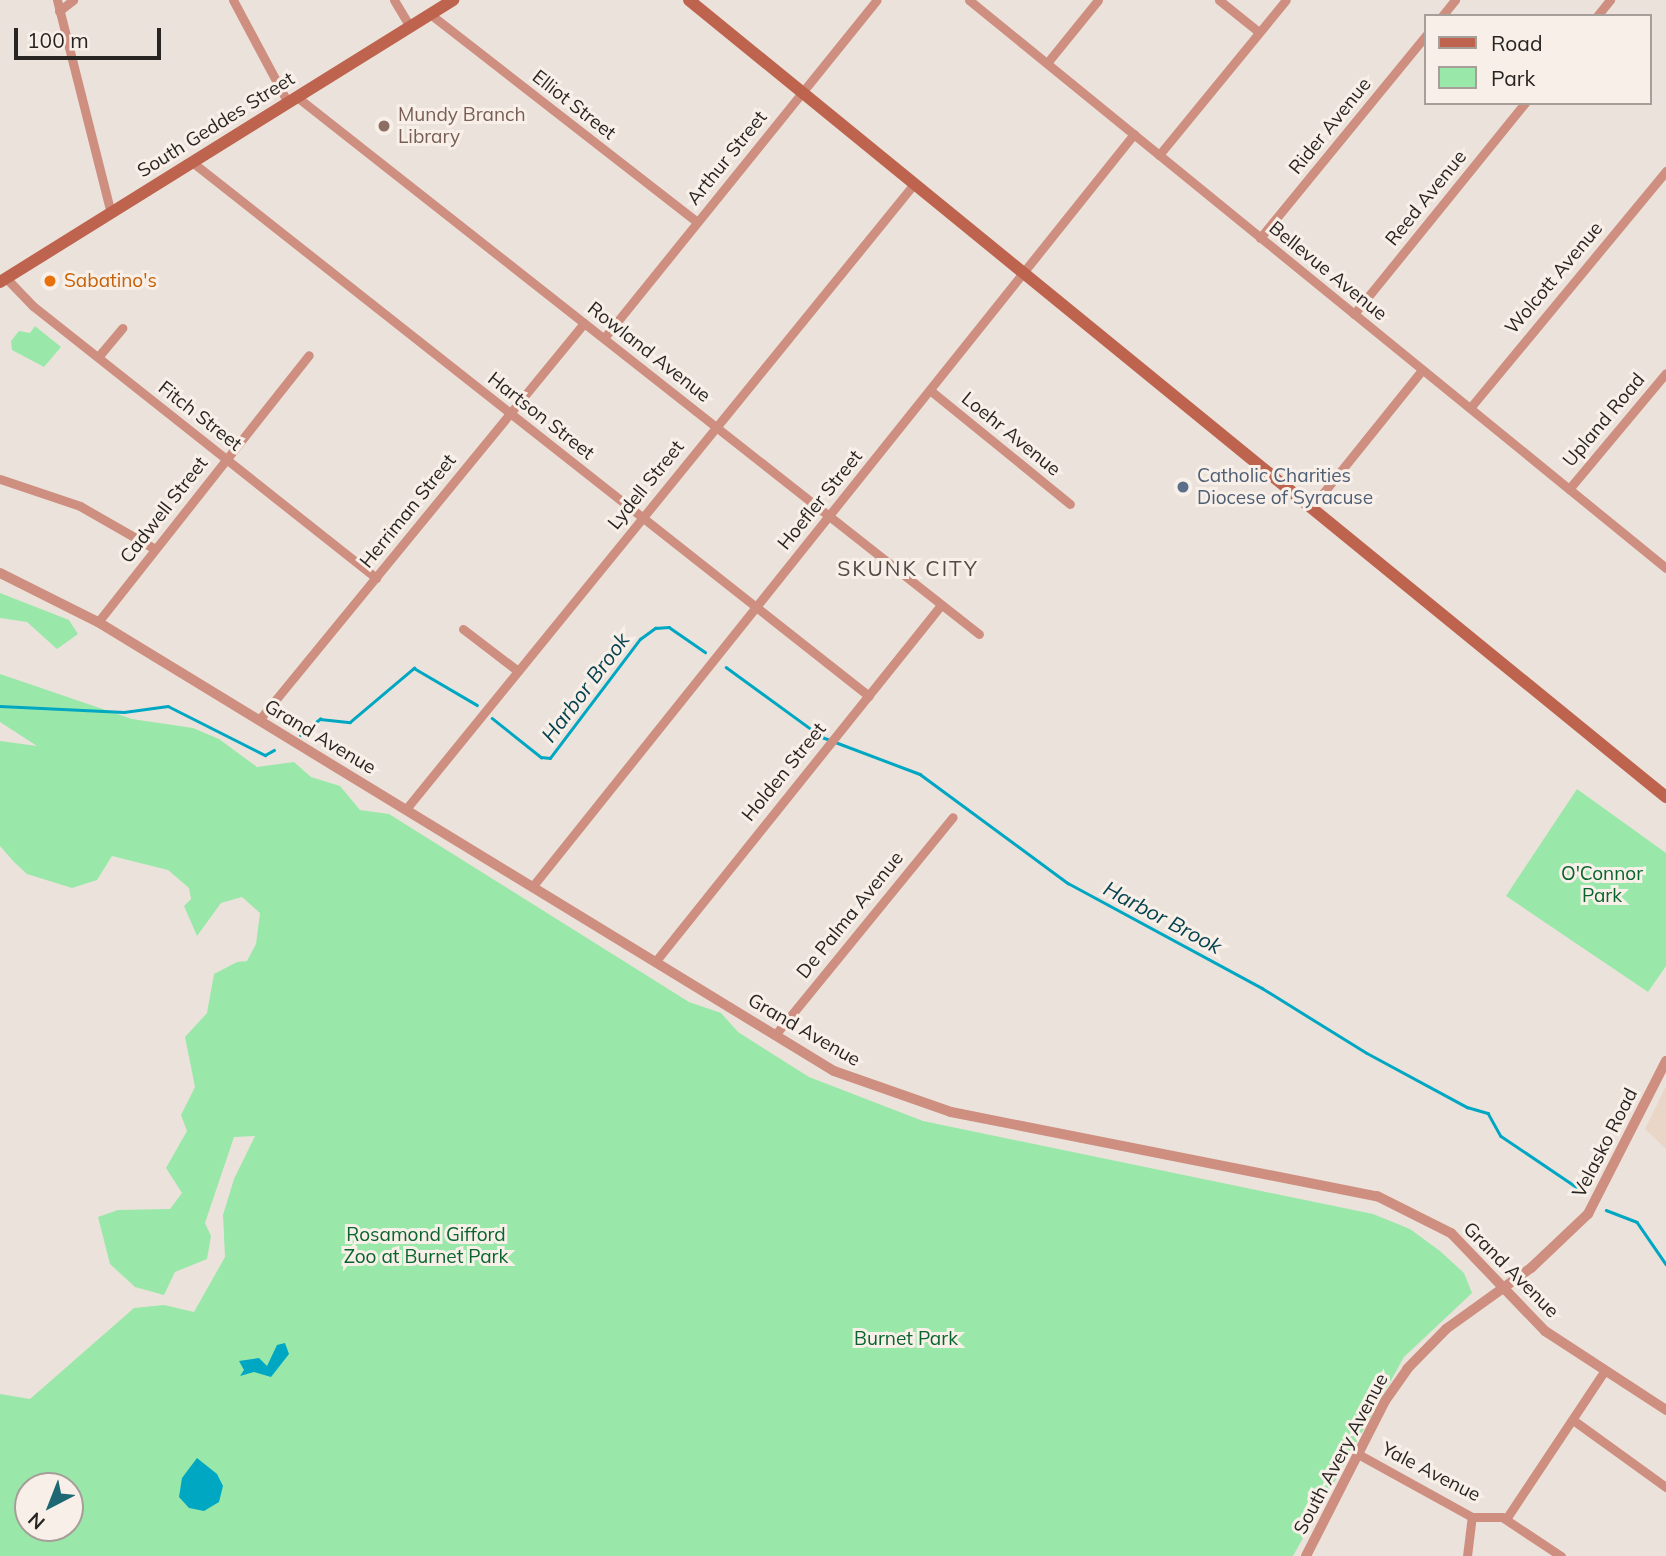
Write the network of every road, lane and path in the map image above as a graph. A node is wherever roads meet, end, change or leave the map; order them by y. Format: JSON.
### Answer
{"nodes":[{"id":1,"x":57,"y":0,"type":"edge"},
{"id":2,"x":73,"y":0,"type":"edge"},
{"id":3,"x":233,"y":0,"type":"edge"},
{"id":4,"x":394,"y":0,"type":"edge"},
{"id":5,"x":453,"y":0,"type":"edge"},
{"id":6,"x":689,"y":0,"type":"edge"},
{"id":7,"x":877,"y":0,"type":"edge"},
{"id":8,"x":969,"y":0,"type":"edge"},
{"id":9,"x":1098,"y":0,"type":"edge"},
{"id":10,"x":1219,"y":0,"type":"edge"},
{"id":11,"x":1286,"y":0,"type":"edge"},
{"id":12,"x":1455,"y":0,"type":"edge"},
{"id":13,"x":1610,"y":0,"type":"edge"},
{"id":14,"x":59,"y":11,"type":"junction"},
{"id":15,"x":430,"y":14,"type":"junction"},
{"id":16,"x":1444,"y":14,"type":"edge"},
{"id":17,"x":1599,"y":14,"type":"edge"},
{"id":18,"x":410,"y":27,"type":"junction"},
{"id":19,"x":1259,"y":32,"type":"junction"},
{"id":20,"x":1424,"y":38,"type":"edge"},
{"id":21,"x":1047,"y":63,"type":"junction"},
{"id":22,"x":803,"y":93,"type":"junction"},
{"id":23,"x":293,"y":100,"type":"junction"},
{"id":24,"x":1523,"y":105,"type":"edge"},
{"id":25,"x":1134,"y":134,"type":"junction"},
{"id":26,"x":1159,"y":155,"type":"junction"},
{"id":27,"x":192,"y":162,"type":"junction"},
{"id":28,"x":1665,"y":173,"type":"edge"},
{"id":29,"x":914,"y":184,"type":"junction"},
{"id":30,"x":111,"y":213,"type":"junction"},
{"id":31,"x":697,"y":222,"type":"junction"},
{"id":32,"x":1261,"y":238,"type":"junction"},
{"id":33,"x":1024,"y":273,"type":"junction"},
{"id":34,"x":3,"y":280,"type":"edge"},
{"id":35,"x":1354,"y":314,"type":"junction"},
{"id":36,"x":584,"y":323,"type":"junction"},
{"id":37,"x":122,"y":327,"type":"dead end"},
{"id":38,"x":604,"y":338,"type":"junction"},
{"id":39,"x":309,"y":355,"type":"dead end"},
{"id":40,"x":98,"y":358,"type":"junction"},
{"id":41,"x":1422,"y":370,"type":"junction"},
{"id":42,"x":1666,"y":373,"type":"edge"},
{"id":43,"x":931,"y":391,"type":"junction"},
{"id":44,"x":1470,"y":408,"type":"junction"},
{"id":45,"x":510,"y":414,"type":"junction"},
{"id":46,"x":716,"y":427,"type":"junction"},
{"id":47,"x":226,"y":458,"type":"junction"},
{"id":48,"x":0,"y":479,"type":"edge"},
{"id":49,"x":1569,"y":489,"type":"junction"},
{"id":50,"x":1070,"y":505,"type":"dead end"},
{"id":51,"x":1311,"y":508,"type":"junction"},
{"id":52,"x":829,"y":517,"type":"junction"},
{"id":53,"x":642,"y":518,"type":"junction"},
{"id":54,"x":155,"y":549,"type":"junction"},
{"id":55,"x":1666,"y":568,"type":"edge"},
{"id":56,"x":0,"y":573,"type":"edge"},
{"id":57,"x":376,"y":578,"type":"junction"},
{"id":58,"x":941,"y":605,"type":"junction"},
{"id":59,"x":756,"y":607,"type":"junction"},
{"id":60,"x":98,"y":622,"type":"junction"},
{"id":61,"x":463,"y":629,"type":"dead end"},
{"id":62,"x":979,"y":634,"type":"dead end"},
{"id":63,"x":518,"y":671,"type":"junction"},
{"id":64,"x":869,"y":696,"type":"junction"},
{"id":65,"x":259,"y":720,"type":"junction"},
{"id":66,"x":1666,"y":797,"type":"edge"},
{"id":67,"x":406,"y":809,"type":"junction"},
{"id":68,"x":953,"y":817,"type":"dead end"},
{"id":69,"x":532,"y":887,"type":"junction"},
{"id":70,"x":654,"y":962,"type":"junction"},
{"id":71,"x":775,"y":1035,"type":"junction"},
{"id":72,"x":1666,"y":1061,"type":"edge"},
{"id":73,"x":1503,"y":1287,"type":"junction"},
{"id":74,"x":1605,"y":1370,"type":"junction"},
{"id":75,"x":1666,"y":1410,"type":"edge"},
{"id":76,"x":1573,"y":1420,"type":"junction"},
{"id":77,"x":1358,"y":1454,"type":"junction"},
{"id":78,"x":1666,"y":1487,"type":"edge"},
{"id":79,"x":1472,"y":1517,"type":"junction"},
{"id":80,"x":1507,"y":1519,"type":"junction"},
{"id":81,"x":1306,"y":1556,"type":"edge"},
{"id":82,"x":1467,"y":1556,"type":"edge"},
{"id":83,"x":1561,"y":1556,"type":"edge"}],
"edges":[{"from":1,"to":14,"type":"street"},
{"from":2,"to":14,"type":"street"},
{"from":3,"to":23,"type":"street","name":"Rowland Avenue"},
{"from":4,"to":18,"type":"street"},
{"from":5,"to":15,"type":"main road","name":"South Geddes Street"},
{"from":6,"to":22,"type":"main road"},
{"from":7,"to":22,"type":"street","name":"Arthur Street"},
{"from":8,"to":21,"type":"street","name":"Bellevue Avenue"},
{"from":9,"to":21,"type":"street"},
{"from":10,"to":19,"type":"street"},
{"from":11,"to":19,"type":"street"},
{"from":12,"to":16,"type":"street"},
{"from":13,"to":17,"type":"street"},
{"from":14,"to":30,"type":"street"},
{"from":15,"to":18,"type":"main road","name":"South Geddes Street"},
{"from":15,"to":31,"type":"street","name":"Elliot Street"},
{"from":18,"to":23,"type":"main road","name":"South Geddes Street"},
{"from":19,"to":26,"type":"street"},
{"from":20,"to":32,"type":"street","name":"Rider Avenue"},
{"from":21,"to":25,"type":"street","name":"Bellevue Avenue"},
{"from":22,"to":29,"type":"main road"},
{"from":22,"to":31,"type":"street","name":"Arthur Street"},
{"from":23,"to":27,"type":"main road","name":"South Geddes Street"},
{"from":23,"to":36,"type":"street","name":"Rowland Avenue"},
{"from":24,"to":35,"type":"street","name":"Reed Avenue"},
{"from":25,"to":26,"type":"street","name":"Bellevue Avenue"},
{"from":25,"to":33,"type":"street","name":"Hoefler Street"},
{"from":26,"to":32,"type":"street","name":"Bellevue Avenue"},
{"from":27,"to":30,"type":"main road","name":"South Geddes Street"},
{"from":27,"to":45,"type":"street","name":"Hartson Street"},
{"from":28,"to":44,"type":"street","name":"Wolcott Avenue"},
{"from":29,"to":33,"type":"main road"},
{"from":29,"to":46,"type":"street","name":"Lydell Street"},
{"from":30,"to":34,"type":"main road","name":"South Geddes Street"},
{"from":31,"to":38,"type":"street","name":"Arthur Street"},
{"from":32,"to":35,"type":"street","name":"Bellevue Avenue"},
{"from":33,"to":43,"type":"street","name":"Hoefler Street"},
{"from":33,"to":51,"type":"main road"},
{"from":34,"to":40,"type":"street","name":"Fitch Street"},
{"from":35,"to":41,"type":"street","name":"Bellevue Avenue"},
{"from":36,"to":38,"type":"street","name":"Rowland Avenue"},
{"from":36,"to":45,"type":"street","name":"Herriman Street"},
{"from":37,"to":40,"type":"street"},
{"from":38,"to":46,"type":"street","name":"Rowland Avenue"},
{"from":39,"to":47,"type":"street","name":"Cadwell Street"},
{"from":40,"to":47,"type":"street","name":"Fitch Street"},
{"from":41,"to":44,"type":"street","name":"Bellevue Avenue"},
{"from":41,"to":51,"type":"street"},
{"from":42,"to":49,"type":"street","name":"Upland Road"},
{"from":43,"to":50,"type":"street","name":"Loehr Avenue"},
{"from":43,"to":52,"type":"street","name":"Hoefler Street"},
{"from":44,"to":49,"type":"street","name":"Bellevue Avenue"},
{"from":45,"to":53,"type":"street","name":"Hartson Street"},
{"from":45,"to":57,"type":"street","name":"Herriman Street"},
{"from":46,"to":52,"type":"street","name":"Rowland Avenue"},
{"from":46,"to":53,"type":"street","name":"Lydell Street"},
{"from":47,"to":54,"type":"street","name":"Cadwell Street"},
{"from":47,"to":57,"type":"street","name":"Fitch Street"},
{"from":48,"to":54,"type":"street"},
{"from":49,"to":55,"type":"street","name":"Bellevue Avenue"},
{"from":51,"to":66,"type":"main road"},
{"from":52,"to":58,"type":"street","name":"Rowland Avenue"},
{"from":52,"to":59,"type":"street","name":"Hoefler Street"},
{"from":53,"to":59,"type":"street","name":"Hartson Street"},
{"from":53,"to":63,"type":"street","name":"Lydell Street"},
{"from":54,"to":60,"type":"street","name":"Cadwell Street"},
{"from":56,"to":60,"type":"street","name":"Grand Avenue"},
{"from":57,"to":65,"type":"street","name":"Herriman Street"},
{"from":58,"to":62,"type":"street","name":"Rowland Avenue"},
{"from":58,"to":64,"type":"street","name":"Holden Street"},
{"from":59,"to":64,"type":"street","name":"Hartson Street"},
{"from":59,"to":69,"type":"street","name":"Hoefler Street"},
{"from":60,"to":65,"type":"street","name":"Grand Avenue"},
{"from":61,"to":63,"type":"street"},
{"from":63,"to":67,"type":"street","name":"Lydell Street"},
{"from":64,"to":70,"type":"street","name":"Holden Street"},
{"from":65,"to":67,"type":"street","name":"Grand Avenue"},
{"from":67,"to":69,"type":"street","name":"Grand Avenue"},
{"from":68,"to":71,"type":"street","name":"De Palma Avenue"},
{"from":69,"to":70,"type":"street","name":"Grand Avenue"},
{"from":70,"to":71,"type":"street","name":"Grand Avenue"},
{"from":71,"to":73,"type":"street","name":"Grand Avenue"},
{"from":72,"to":73,"type":"street","name":"Velasko Road"},
{"from":73,"to":74,"type":"street","name":"Grand Avenue"},
{"from":73,"to":77,"type":"street","name":"South Avery Avenue"},
{"from":74,"to":75,"type":"street","name":"Grand Avenue"},
{"from":74,"to":76,"type":"street"},
{"from":76,"to":78,"type":"street"},
{"from":76,"to":80,"type":"street"},
{"from":77,"to":79,"type":"street","name":"Yale Avenue"},
{"from":77,"to":81,"type":"street","name":"South Avery Avenue"},
{"from":79,"to":80,"type":"street","name":"Yale Avenue"},
{"from":79,"to":82,"type":"street"},
{"from":80,"to":83,"type":"street"}]}
